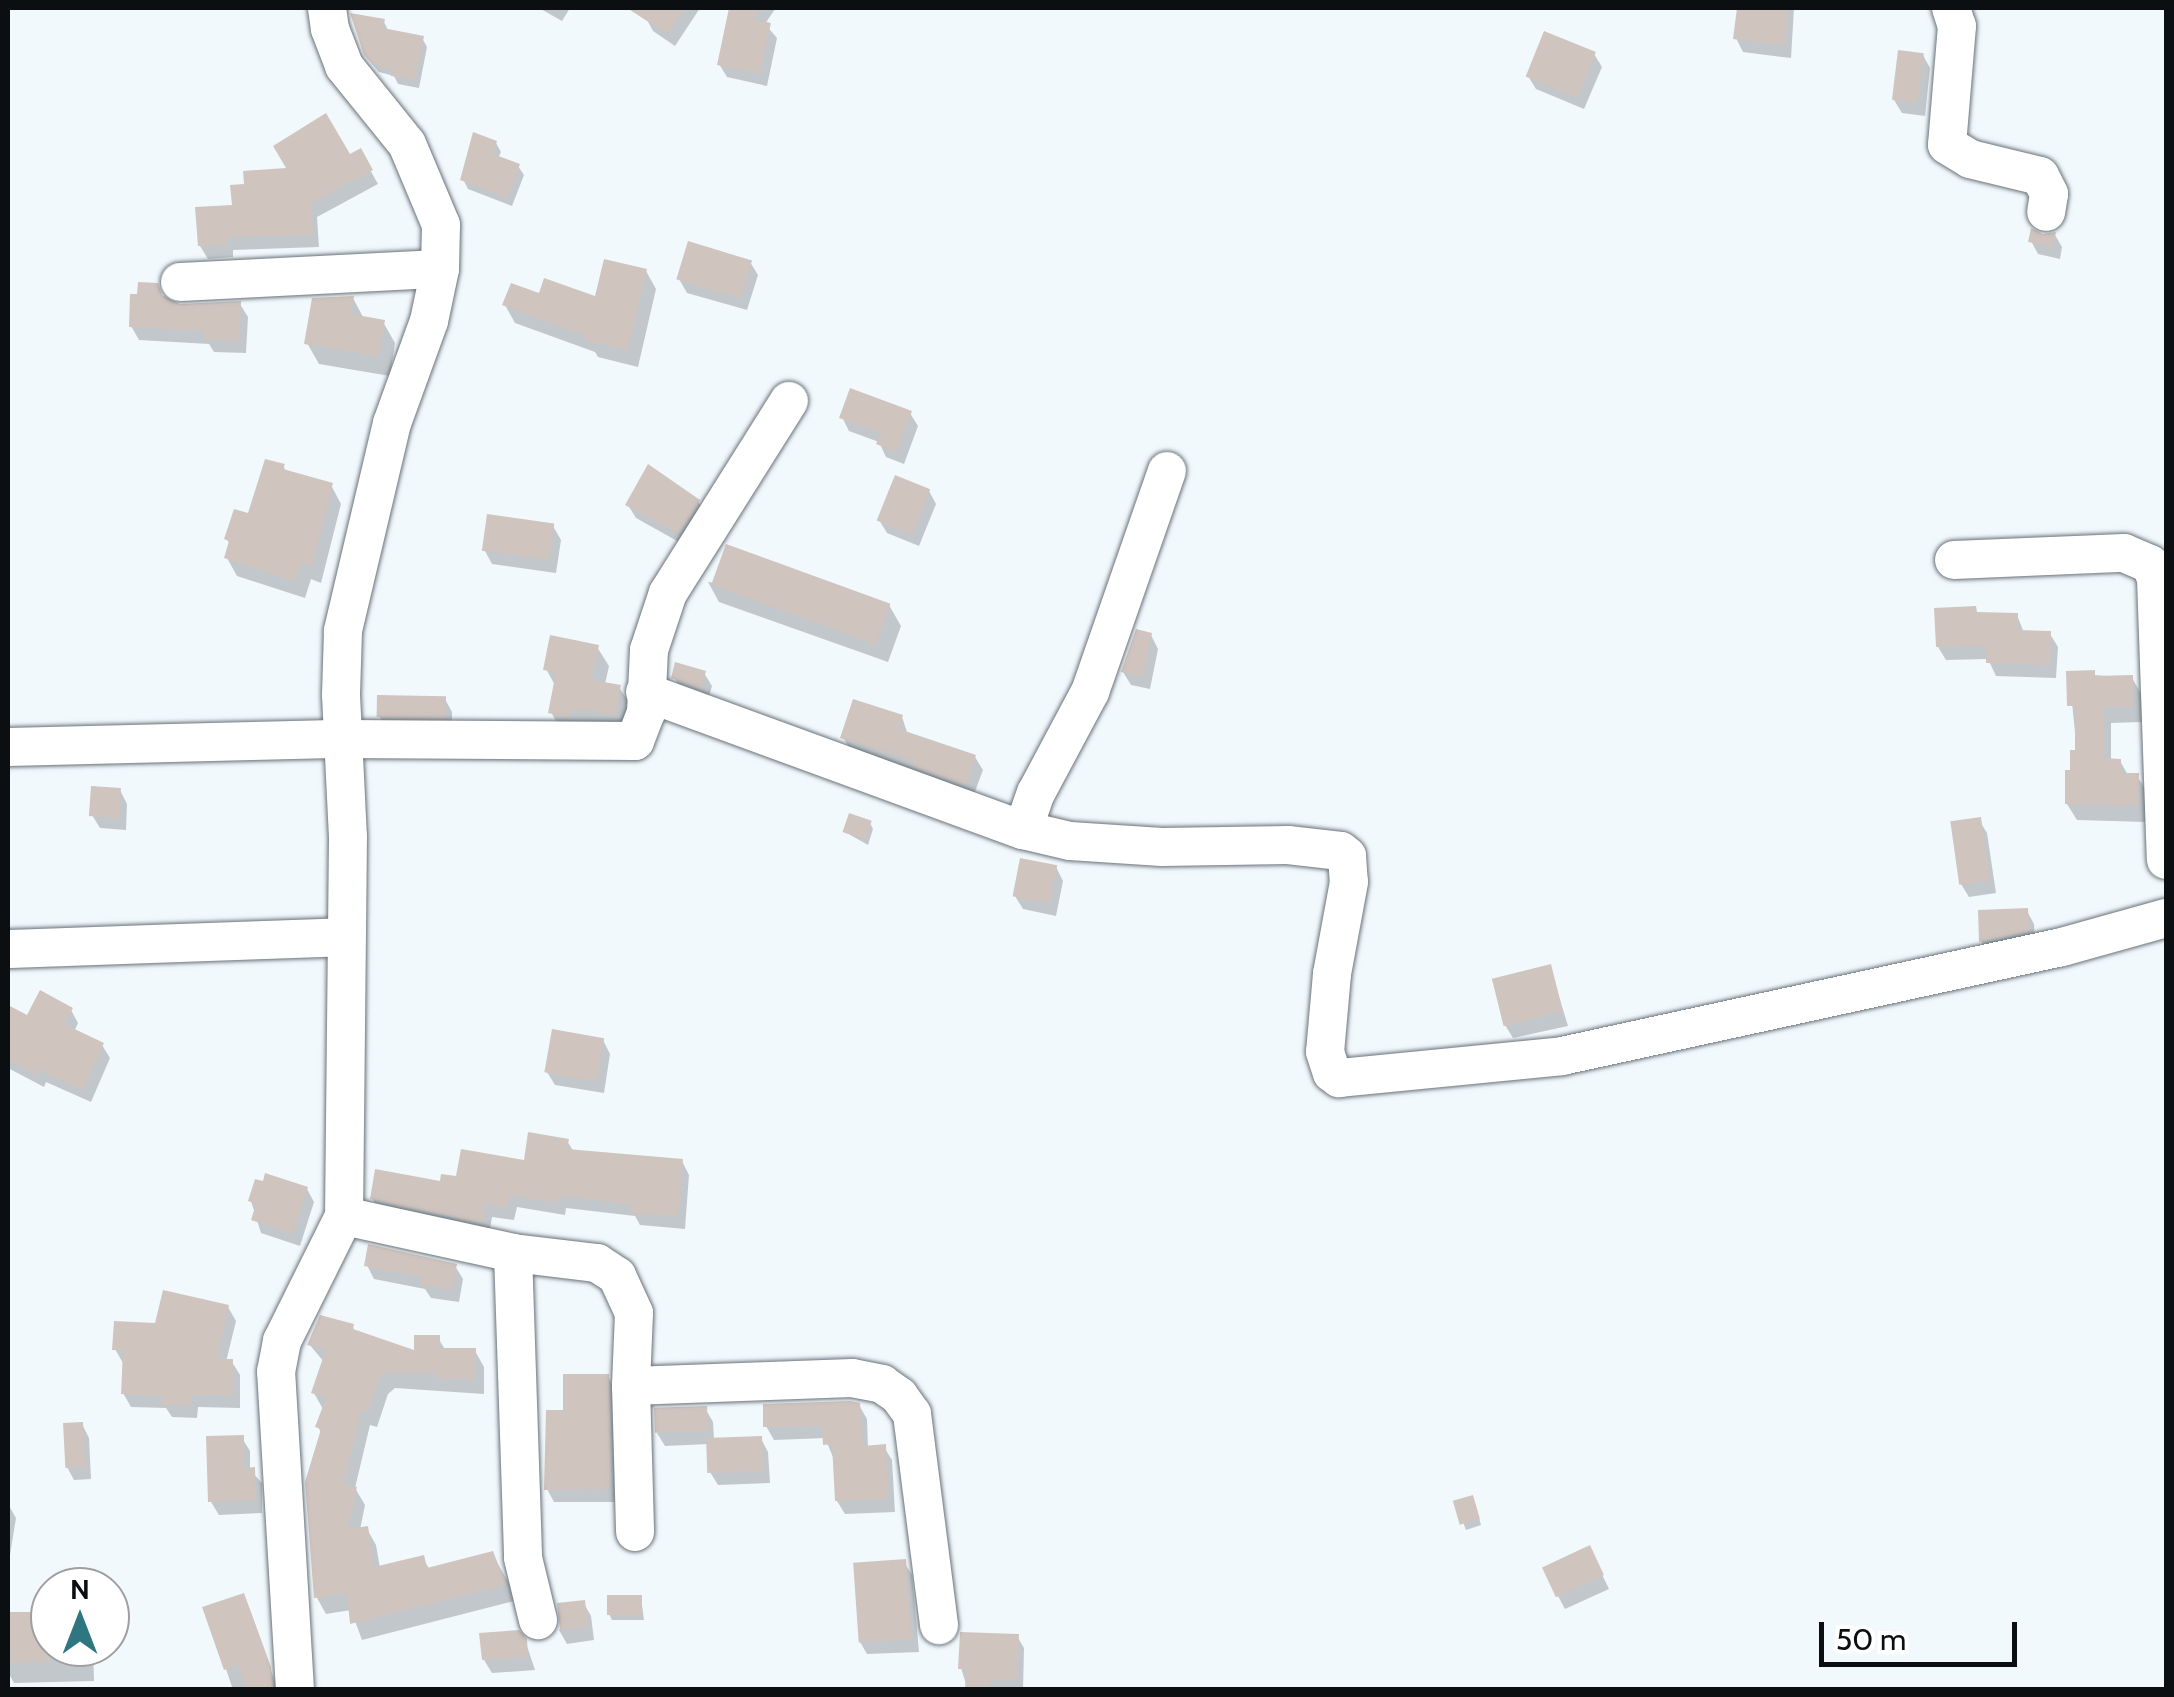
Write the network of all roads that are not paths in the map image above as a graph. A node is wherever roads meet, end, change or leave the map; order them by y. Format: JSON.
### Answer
{"nodes":[{"id":1,"x":327,"y":8,"type":"edge"},
{"id":2,"x":1951,"y":8,"type":"edge"},
{"id":3,"x":2046,"y":212,"type":"dead end"},
{"id":4,"x":440,"y":268,"type":"junction"},
{"id":5,"x":180,"y":282,"type":"dead end"},
{"id":6,"x":789,"y":402,"type":"dead end"},
{"id":7,"x":1167,"y":471,"type":"dead end"},
{"id":8,"x":1954,"y":560,"type":"dead end"},
{"id":9,"x":645,"y":692,"type":"junction"},
{"id":10,"x":344,"y":738,"type":"junction"},
{"id":11,"x":8,"y":746,"type":"edge"},
{"id":12,"x":1024,"y":830,"type":"junction"},
{"id":13,"x":2166,"y":860,"type":"edge"},
{"id":14,"x":2166,"y":918,"type":"edge"},
{"id":15,"x":345,"y":937,"type":"junction"},
{"id":16,"x":8,"y":949,"type":"edge"},
{"id":17,"x":344,"y":1216,"type":"junction"},
{"id":18,"x":513,"y":1253,"type":"junction"},
{"id":19,"x":631,"y":1386,"type":"junction"},
{"id":20,"x":636,"y":1532,"type":"dead end"},
{"id":21,"x":538,"y":1620,"type":"dead end"},
{"id":22,"x":939,"y":1625,"type":"dead end"},
{"id":23,"x":295,"y":1690,"type":"edge"}],
"edges":[{"from":1,"to":4,"type":"street"},
{"from":2,"to":3,"type":"street"},
{"from":4,"to":5,"type":"street"},
{"from":4,"to":10,"type":"street"},
{"from":6,"to":9,"type":"street"},
{"from":7,"to":12,"type":"street"},
{"from":8,"to":13,"type":"street"},
{"from":9,"to":10,"type":"street"},
{"from":9,"to":12,"type":"street"},
{"from":10,"to":11,"type":"street"},
{"from":10,"to":15,"type":"street"},
{"from":12,"to":14,"type":"street"},
{"from":15,"to":16,"type":"street"},
{"from":15,"to":17,"type":"street"},
{"from":17,"to":18,"type":"street"},
{"from":17,"to":23,"type":"street"},
{"from":18,"to":19,"type":"street"},
{"from":18,"to":21,"type":"street"},
{"from":19,"to":20,"type":"street"},
{"from":19,"to":22,"type":"street"}]}
